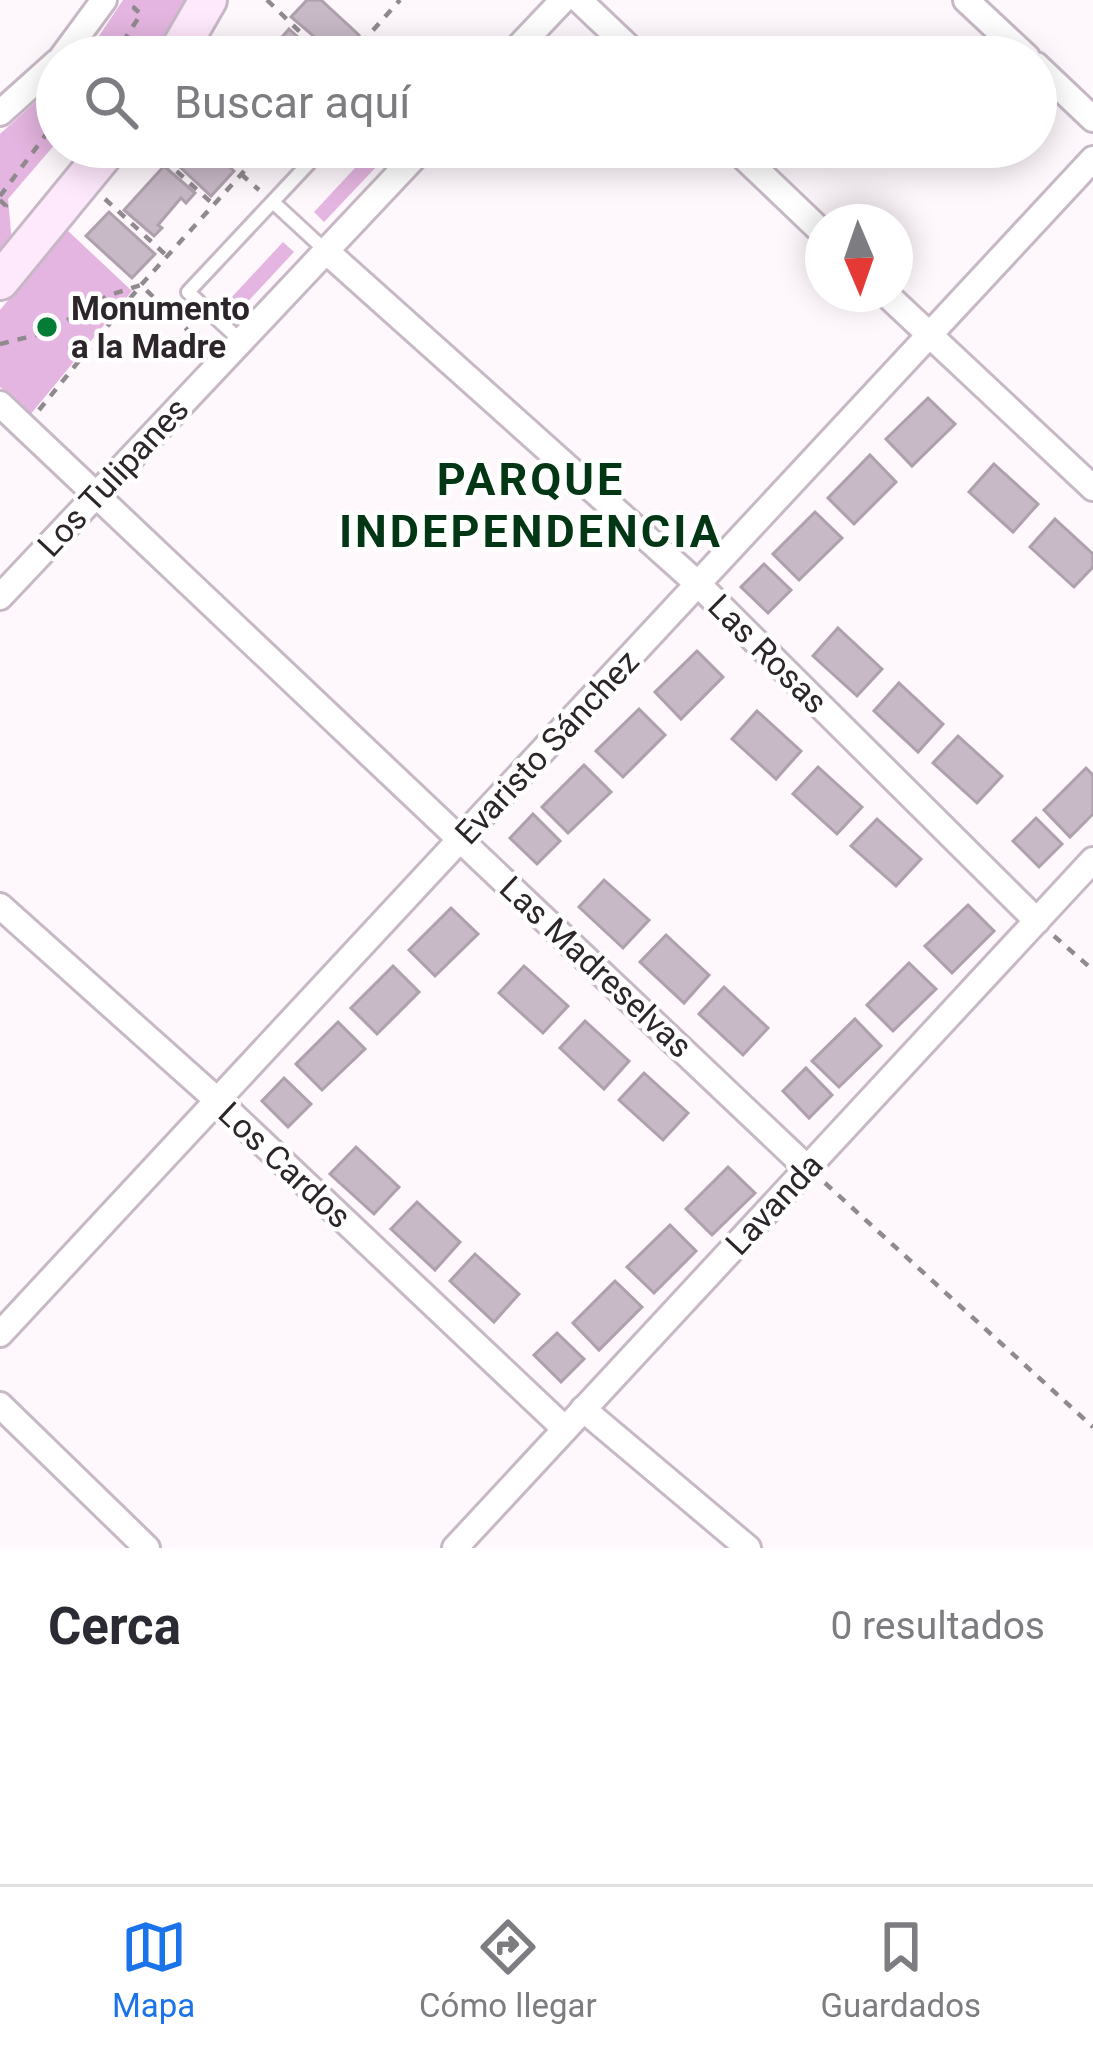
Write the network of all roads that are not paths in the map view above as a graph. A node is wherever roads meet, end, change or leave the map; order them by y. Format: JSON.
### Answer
{"nodes":[{"id":1,"x":104,"y":0,"type":"edge"},
{"id":2,"x":208,"y":0,"type":"edge"},
{"id":3,"x":563,"y":0,"type":"edge"},
{"id":4,"x":579,"y":0,"type":"edge"},
{"id":5,"x":966,"y":0,"type":"edge"},
{"id":6,"x":77,"y":36,"type":"edge"},
{"id":7,"x":187,"y":36,"type":"edge"},
{"id":8,"x":529,"y":36,"type":"edge"},
{"id":9,"x":617,"y":36,"type":"edge"},
{"id":10,"x":1005,"y":36,"type":"edge"},
{"id":11,"x":36,"y":80,"type":"edge"},
{"id":12,"x":1057,"y":85,"type":"edge"},
{"id":13,"x":0,"y":112,"type":"edge"},
{"id":14,"x":1093,"y":118,"type":"edge"},
{"id":15,"x":1093,"y":159,"type":"edge"},
{"id":16,"x":92,"y":168,"type":"edge"},
{"id":17,"x":305,"y":168,"type":"edge"},
{"id":18,"x":401,"y":168,"type":"edge"},
{"id":19,"x":755,"y":168,"type":"edge"},
{"id":20,"x":273,"y":202,"type":"junction"},
{"id":21,"x":805,"y":216,"type":"edge"},
{"id":22,"x":326,"y":251,"type":"junction"},
{"id":23,"x":0,"y":281,"type":"edge"},
{"id":24,"x":905,"y":312,"type":"edge"},
{"id":25,"x":930,"y":335,"type":"junction"},
{"id":26,"x":241,"y":341,"type":"junction"},
{"id":27,"x":0,"y":404,"type":"edge"},
{"id":28,"x":1093,"y":488,"type":"edge"},
{"id":29,"x":96,"y":495,"type":"junction"},
{"id":30,"x":698,"y":584,"type":"junction"},
{"id":31,"x":0,"y":597,"type":"edge"},
{"id":32,"x":461,"y":839,"type":"junction"},
{"id":33,"x":1093,"y":860,"type":"edge"},
{"id":34,"x":0,"y":906,"type":"edge"},
{"id":35,"x":1036,"y":921,"type":"junction"},
{"id":36,"x":217,"y":1100,"type":"junction"},
{"id":37,"x":808,"y":1168,"type":"junction"},
{"id":38,"x":0,"y":1334,"type":"edge"},
{"id":39,"x":0,"y":1405,"type":"edge"},
{"id":40,"x":584,"y":1409,"type":"junction"},
{"id":41,"x":565,"y":1429,"type":"junction"},
{"id":42,"x":147,"y":1548,"type":"edge"},
{"id":43,"x":454,"y":1548,"type":"edge"},
{"id":44,"x":748,"y":1548,"type":"edge"}],
"edges":[{"from":1,"to":6,"type":"street"},
{"from":2,"to":7,"type":"main road"},
{"from":3,"to":8,"type":"street"},
{"from":4,"to":9,"type":"street"},
{"from":5,"to":10,"type":"street"},
{"from":11,"to":13,"type":"street"},
{"from":12,"to":14,"type":"street"},
{"from":15,"to":25,"type":"street","name":"Evaristo Sánchez"},
{"from":16,"to":23,"type":"main road"},
{"from":17,"to":20,"type":"lane"},
{"from":18,"to":22,"type":"street","name":"Los Tulipanes"},
{"from":19,"to":21,"type":"street"},
{"from":20,"to":22,"type":"lane"},
{"from":20,"to":26,"type":"lane"},
{"from":22,"to":26,"type":"street","name":"Los Tulipanes"},
{"from":22,"to":30,"type":"street","name":"Las Rosas"},
{"from":24,"to":25,"type":"street"},
{"from":25,"to":28,"type":"street"},
{"from":25,"to":30,"type":"street","name":"Evaristo Sánchez"},
{"from":26,"to":29,"type":"street","name":"Los Tulipanes"},
{"from":27,"to":29,"type":"street","name":"Las Madreselvas"},
{"from":29,"to":31,"type":"street","name":"Los Tulipanes"},
{"from":29,"to":32,"type":"street","name":"Las Madreselvas"},
{"from":30,"to":32,"type":"street","name":"Evaristo Sánchez"},
{"from":30,"to":35,"type":"street","name":"Las Rosas"},
{"from":32,"to":36,"type":"street","name":"Evaristo Sánchez"},
{"from":32,"to":37,"type":"street","name":"Las Madreselvas"},
{"from":33,"to":35,"type":"street","name":"Lavanda"},
{"from":34,"to":36,"type":"street","name":"Los Cardos"},
{"from":35,"to":37,"type":"street","name":"Lavanda"},
{"from":36,"to":38,"type":"street","name":"Evaristo Sánchez"},
{"from":36,"to":41,"type":"street","name":"Los Cardos"},
{"from":37,"to":40,"type":"street","name":"Lavanda"},
{"from":39,"to":42,"type":"street"},
{"from":40,"to":41,"type":"street","name":"Lavanda"},
{"from":40,"to":44,"type":"street"},
{"from":41,"to":43,"type":"street","name":"Lavanda"}]}
